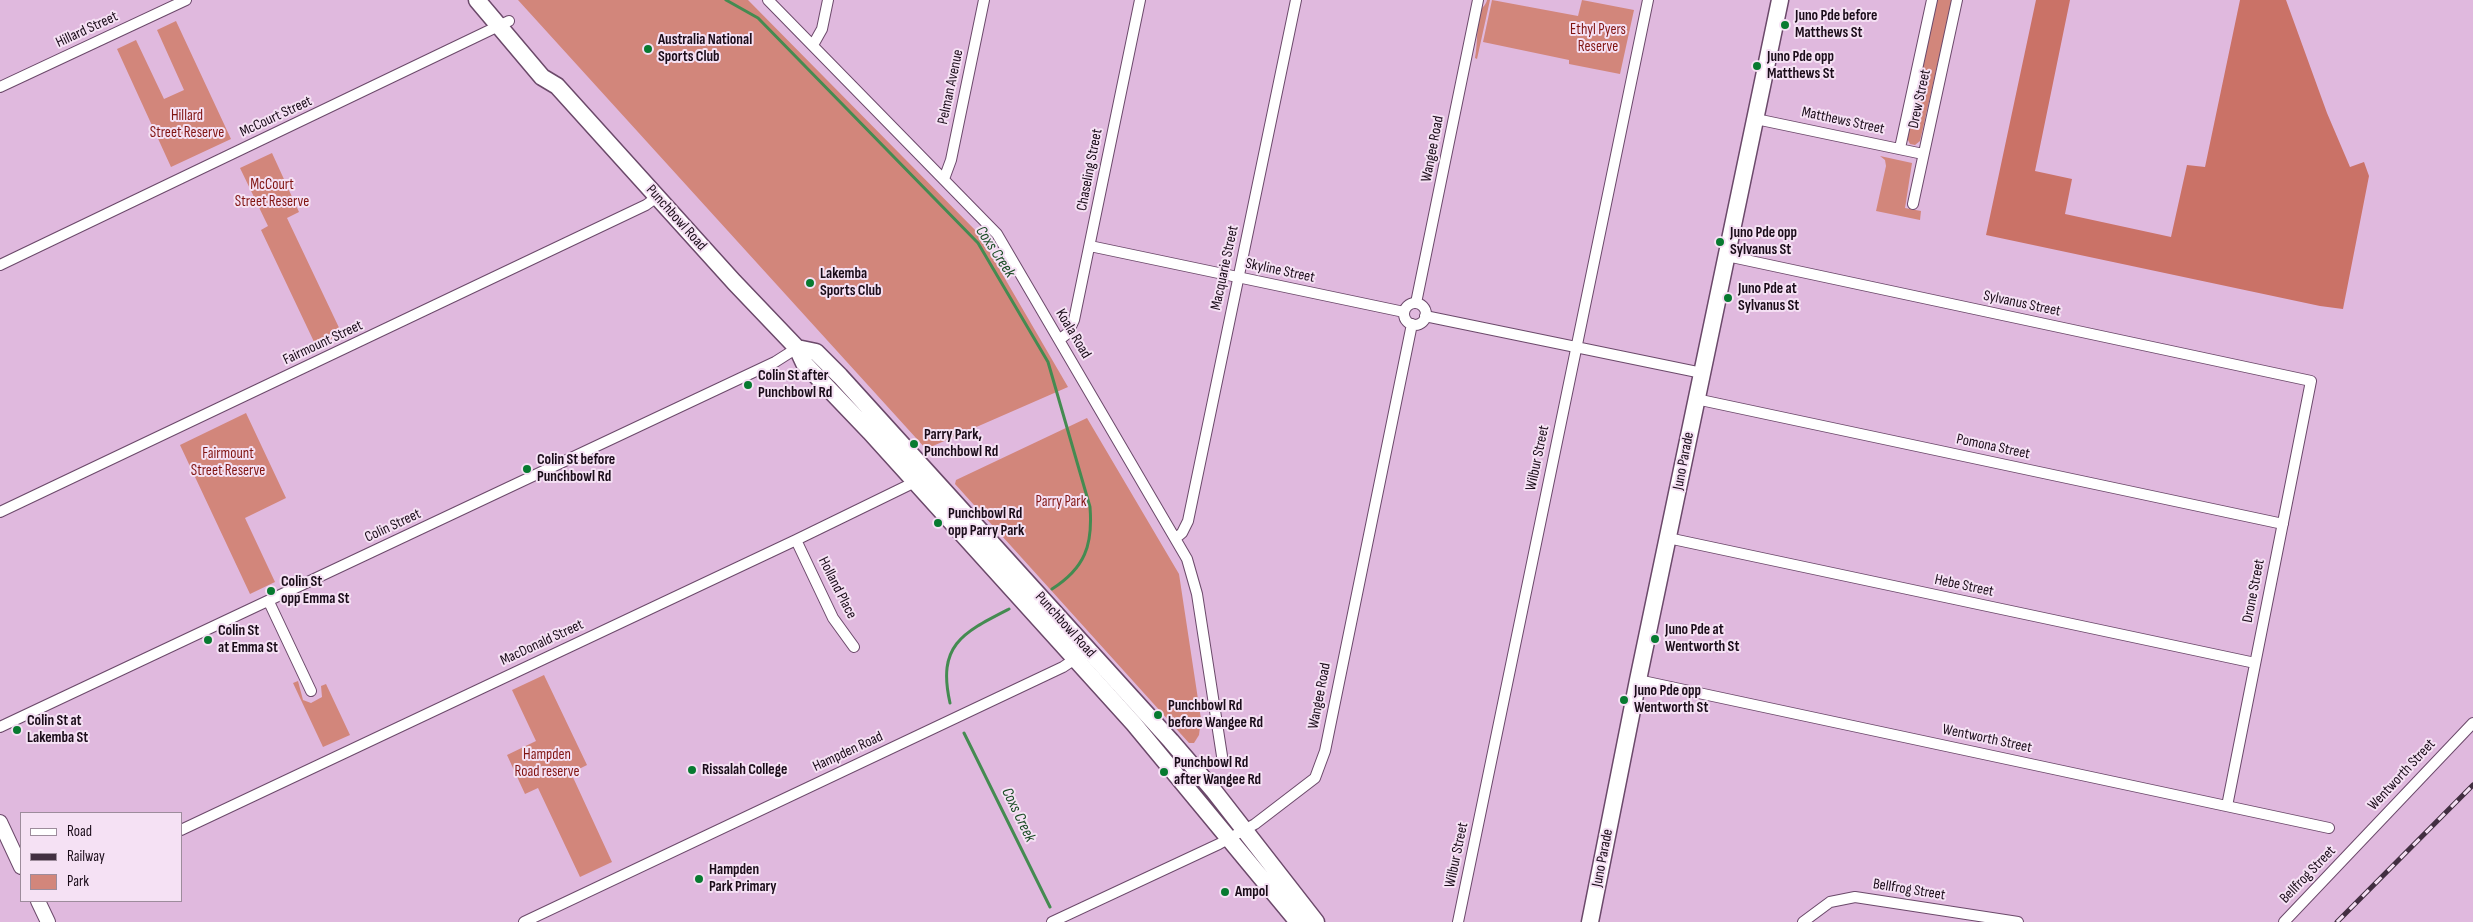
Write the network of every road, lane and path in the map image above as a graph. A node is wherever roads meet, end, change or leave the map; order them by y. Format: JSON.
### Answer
{"nodes":[{"id":1,"x":186,"y":0,"type":"edge"},
{"id":2,"x":477,"y":0,"type":"edge"},
{"id":3,"x":492,"y":0,"type":"edge"},
{"id":4,"x":768,"y":0,"type":"edge"},
{"id":5,"x":828,"y":0,"type":"edge"},
{"id":6,"x":984,"y":0,"type":"edge"},
{"id":7,"x":1140,"y":0,"type":"edge"},
{"id":8,"x":1296,"y":0,"type":"edge"},
{"id":9,"x":1478,"y":0,"type":"edge"},
{"id":10,"x":1648,"y":0,"type":"edge"},
{"id":11,"x":1780,"y":0,"type":"edge"},
{"id":12,"x":1932,"y":0,"type":"edge"},
{"id":13,"x":1958,"y":0,"type":"edge"},
{"id":14,"x":505,"y":24,"type":"junction"},
{"id":15,"x":812,"y":45,"type":"junction"},
{"id":16,"x":0,"y":87,"type":"edge"},
{"id":17,"x":1756,"y":119,"type":"junction"},
{"id":18,"x":1900,"y":148,"type":"junction"},
{"id":19,"x":1923,"y":154,"type":"junction"},
{"id":20,"x":944,"y":178,"type":"junction"},
{"id":21,"x":656,"y":197,"type":"junction"},
{"id":22,"x":1913,"y":204,"type":"dead end"},
{"id":23,"x":1090,"y":246,"type":"junction"},
{"id":24,"x":1727,"y":256,"type":"junction"},
{"id":25,"x":0,"y":266,"type":"edge"},
{"id":26,"x":1238,"y":278,"type":"junction"},
{"id":27,"x":1416,"y":303,"type":"junction"},
{"id":28,"x":1404,"y":312,"type":"junction"},
{"id":29,"x":1425,"y":316,"type":"junction"},
{"id":30,"x":1412,"y":324,"type":"junction"},
{"id":31,"x":1059,"y":340,"type":"junction"},
{"id":32,"x":1577,"y":347,"type":"junction"},
{"id":33,"x":797,"y":348,"type":"junction"},
{"id":34,"x":1702,"y":373,"type":"junction"},
{"id":35,"x":2311,"y":381,"type":"joint"},
{"id":36,"x":1696,"y":399,"type":"junction"},
{"id":37,"x":915,"y":482,"type":"junction"},
{"id":38,"x":0,"y":512,"type":"edge"},
{"id":39,"x":2283,"y":524,"type":"junction"},
{"id":40,"x":1176,"y":538,"type":"junction"},
{"id":41,"x":1668,"y":538,"type":"junction"},
{"id":42,"x":796,"y":540,"type":"junction"},
{"id":43,"x":269,"y":602,"type":"junction"},
{"id":44,"x":854,"y":647,"type":"dead end"},
{"id":45,"x":1075,"y":659,"type":"junction"},
{"id":46,"x":2255,"y":663,"type":"junction"},
{"id":47,"x":1638,"y":680,"type":"junction"},
{"id":48,"x":311,"y":691,"type":"dead end"},
{"id":49,"x":2473,"y":723,"type":"edge"},
{"id":50,"x":0,"y":727,"type":"edge"},
{"id":51,"x":1222,"y":756,"type":"dead end"},
{"id":52,"x":2227,"y":806,"type":"junction"},
{"id":53,"x":0,"y":822,"type":"edge"},
{"id":54,"x":2330,"y":828,"type":"dead end"},
{"id":55,"x":182,"y":830,"type":"edge"},
{"id":56,"x":1245,"y":830,"type":"junction"},
{"id":57,"x":1230,"y":838,"type":"junction"},
{"id":58,"x":2355,"y":849,"type":"joint"},
{"id":59,"x":20,"y":865,"type":"edge"},
{"id":60,"x":38,"y":902,"type":"edge"},
{"id":61,"x":48,"y":922,"type":"edge"},
{"id":62,"x":524,"y":922,"type":"edge"},
{"id":63,"x":1052,"y":922,"type":"edge"},
{"id":64,"x":1298,"y":922,"type":"edge"},
{"id":65,"x":1316,"y":922,"type":"edge"},
{"id":66,"x":1458,"y":922,"type":"edge"},
{"id":67,"x":1590,"y":922,"type":"edge"},
{"id":68,"x":1803,"y":922,"type":"edge"},
{"id":69,"x":2018,"y":922,"type":"edge"},
{"id":70,"x":2284,"y":922,"type":"edge"}],
"edges":[{"from":1,"to":16,"type":"street","name":"Hillard Street"},
{"from":2,"to":14,"type":"main road","name":"Punchbowl Road"},
{"from":3,"to":14,"type":"main road","name":"Punchbowl Road"},
{"from":4,"to":15,"type":"street","name":"Koala Road"},
{"from":5,"to":15,"type":"street"},
{"from":6,"to":20,"type":"street","name":"Pelman Avenue"},
{"from":7,"to":23,"type":"street","name":"Chaseling Street"},
{"from":8,"to":26,"type":"street","name":"Macquarie Street"},
{"from":9,"to":27,"type":"street","name":"Wangee Road"},
{"from":10,"to":32,"type":"street","name":"Wilbur Street"},
{"from":11,"to":17,"type":"main road","name":"Juno Parade"},
{"from":12,"to":18,"type":"street","name":"Drew Street"},
{"from":13,"to":19,"type":"street","name":"Drew Street"},
{"from":14,"to":21,"type":"main road","name":"Punchbowl Road"},
{"from":14,"to":25,"type":"street","name":"McCourt Street"},
{"from":15,"to":20,"type":"street","name":"Koala Road"},
{"from":17,"to":18,"type":"street","name":"Matthews Street"},
{"from":17,"to":24,"type":"main road","name":"Juno Parade"},
{"from":18,"to":19,"type":"street","name":"Matthews Street"},
{"from":19,"to":22,"type":"street","name":"Drew Street"},
{"from":20,"to":31,"type":"street","name":"Koala Road"},
{"from":21,"to":33,"type":"main road","name":"Punchbowl Road"},
{"from":21,"to":38,"type":"street","name":"Fairmount Street"},
{"from":23,"to":26,"type":"street","name":"Skyline Street"},
{"from":23,"to":31,"type":"street","name":"Chaseling Street"},
{"from":24,"to":34,"type":"main road","name":"Juno Parade"},
{"from":24,"to":35,"type":"street","name":"Sylvanus Street"},
{"from":26,"to":28,"type":"street","name":"Skyline Street"},
{"from":26,"to":40,"type":"street","name":"Macquarie Street"},
{"from":27,"to":28,"type":"street"},
{"from":27,"to":29,"type":"street"},
{"from":28,"to":30,"type":"street"},
{"from":29,"to":30,"type":"street"},
{"from":29,"to":32,"type":"street"},
{"from":30,"to":56,"type":"street","name":"Wangee Road"},
{"from":31,"to":40,"type":"street","name":"Koala Road"},
{"from":32,"to":34,"type":"street"},
{"from":32,"to":66,"type":"street","name":"Wilbur Street"},
{"from":33,"to":37,"type":"main road","name":"Punchbowl Road"},
{"from":33,"to":43,"type":"street","name":"Colin Street"},
{"from":33,"to":56,"type":"main road","name":"Punchbowl Road"},
{"from":34,"to":36,"type":"main road","name":"Juno Parade"},
{"from":35,"to":39,"type":"street","name":"Drone Street"},
{"from":36,"to":39,"type":"street","name":"Pomona Street"},
{"from":36,"to":41,"type":"main road","name":"Juno Parade"},
{"from":37,"to":42,"type":"street","name":"MacDonald Street"},
{"from":37,"to":45,"type":"main road","name":"Punchbowl Road"},
{"from":39,"to":46,"type":"street","name":"Drone Street"},
{"from":40,"to":51,"type":"street","name":"Koala Road"},
{"from":41,"to":46,"type":"street","name":"Hebe Street"},
{"from":41,"to":47,"type":"main road","name":"Juno Parade"},
{"from":42,"to":44,"type":"street","name":"Holland Place"},
{"from":42,"to":55,"type":"street","name":"MacDonald Street"},
{"from":43,"to":48,"type":"street"},
{"from":43,"to":50,"type":"street","name":"Colin Street"},
{"from":45,"to":57,"type":"main road","name":"Punchbowl Road"},
{"from":45,"to":62,"type":"street","name":"Hampden Road"},
{"from":46,"to":52,"type":"street","name":"Drone Street"},
{"from":47,"to":52,"type":"street","name":"Wentworth Street"},
{"from":47,"to":67,"type":"main road","name":"Juno Parade"},
{"from":49,"to":58,"type":"street","name":"Wentworth Street"},
{"from":52,"to":54,"type":"street","name":"Wentworth Street"},
{"from":53,"to":59,"type":"main road"},
{"from":56,"to":57,"type":"street","name":"Wangee Road"},
{"from":56,"to":65,"type":"main road","name":"Punchbowl Road"},
{"from":57,"to":63,"type":"street","name":"Wangee Road"},
{"from":57,"to":64,"type":"main road","name":"Punchbowl Road"},
{"from":58,"to":70,"type":"street","name":"Bellfrog Street"},
{"from":60,"to":61,"type":"main road"},
{"from":68,"to":69,"type":"street","name":"Bellfrog Street"}]}
